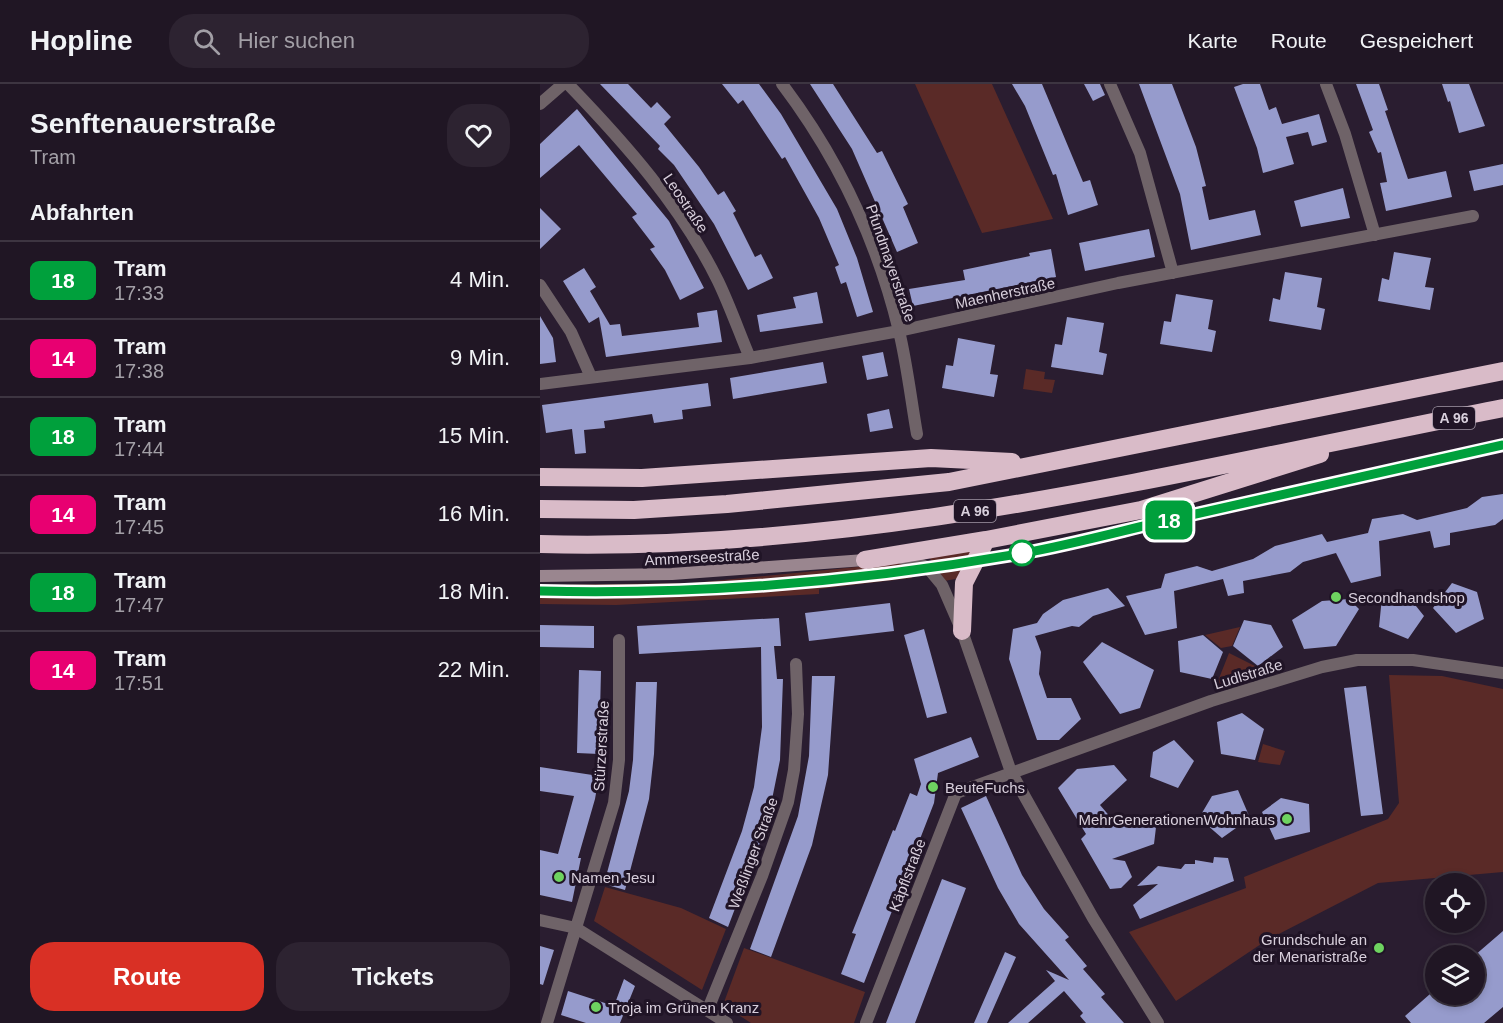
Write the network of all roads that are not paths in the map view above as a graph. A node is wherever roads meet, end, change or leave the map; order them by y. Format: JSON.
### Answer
{"nodes":[{"id":1,"x":566,"y":84,"type":"edge"},
{"id":2,"x":782,"y":84,"type":"edge"},
{"id":3,"x":1110,"y":84,"type":"edge"},
{"id":4,"x":1326,"y":84,"type":"edge"},
{"id":5,"x":540,"y":104,"type":"edge"},
{"id":6,"x":1473,"y":216,"type":"dead end"},
{"id":7,"x":1375,"y":235,"type":"junction"},
{"id":8,"x":1173,"y":273,"type":"junction"},
{"id":9,"x":540,"y":285,"type":"edge"},
{"id":10,"x":899,"y":331,"type":"junction"},
{"id":11,"x":750,"y":358,"type":"junction"},
{"id":12,"x":1503,"y":371,"type":"edge"},
{"id":13,"x":591,"y":377,"type":"junction"},
{"id":14,"x":540,"y":384,"type":"edge"},
{"id":15,"x":1503,"y":408,"type":"edge"},
{"id":16,"x":1404,"y":428,"type":"junction"},
{"id":17,"x":917,"y":434,"type":"dead end"},
{"id":18,"x":1041,"y":464,"type":"junction"},
{"id":19,"x":540,"y":477,"type":"edge"},
{"id":20,"x":540,"y":509,"type":"edge"},
{"id":21,"x":986,"y":540,"type":"junction"},
{"id":22,"x":540,"y":544,"type":"edge"},
{"id":23,"x":865,"y":560,"type":"junction"},
{"id":24,"x":540,"y":576,"type":"edge"},
{"id":25,"x":962,"y":631,"type":"junction"},
{"id":26,"x":619,"y":640,"type":"dead end"},
{"id":27,"x":796,"y":664,"type":"dead end"},
{"id":28,"x":1503,"y":673,"type":"edge"},
{"id":29,"x":1011,"y":772,"type":"junction"},
{"id":30,"x":540,"y":920,"type":"edge"},
{"id":31,"x":576,"y":928,"type":"junction"},
{"id":32,"x":709,"y":1015,"type":"edge"},
{"id":33,"x":547,"y":1023,"type":"edge"},
{"id":34,"x":727,"y":1023,"type":"edge"},
{"id":35,"x":866,"y":1023,"type":"edge"},
{"id":36,"x":1158,"y":1023,"type":"edge"}],
"edges":[{"from":1,"to":5,"type":"street"},
{"from":1,"to":11,"type":"street","name":"Leostraße"},
{"from":2,"to":10,"type":"street","name":"Pfundmayerstraße"},
{"from":3,"to":8,"type":"street"},
{"from":4,"to":7,"type":"street"},
{"from":6,"to":7,"type":"street","name":"Maenherstraße"},
{"from":7,"to":8,"type":"street","name":"Maenherstraße"},
{"from":8,"to":10,"type":"street","name":"Maenherstraße"},
{"from":9,"to":13,"type":"street"},
{"from":10,"to":11,"type":"street","name":"Maenherstraße"},
{"from":10,"to":17,"type":"street","name":"Pfundmayerstraße"},
{"from":11,"to":13,"type":"street","name":"Maenherstraße"},
{"from":12,"to":18,"type":"highway","number":"A 96"},
{"from":13,"to":14,"type":"street","name":"Maenherstraße"},
{"from":15,"to":16,"type":"highway","number":"A 96"},
{"from":16,"to":21,"type":"highway"},
{"from":16,"to":22,"type":"highway","number":"A 96"},
{"from":18,"to":19,"type":"highway"},
{"from":18,"to":20,"type":"highway","number":"A 96"},
{"from":21,"to":23,"type":"highway"},
{"from":21,"to":25,"type":"highway"},
{"from":23,"to":24,"type":"main road","name":"Ammerseestraße"},
{"from":23,"to":25,"type":"street"},
{"from":25,"to":29,"type":"street"},
{"from":26,"to":31,"type":"street","name":"Stürzerstraße"},
{"from":27,"to":32,"type":"street","name":"Weßlinger Straße"},
{"from":28,"to":29,"type":"street","name":"Ludlstraße"},
{"from":29,"to":35,"type":"street","name":"Käpflstraße"},
{"from":29,"to":36,"type":"street"},
{"from":30,"to":31,"type":"street"},
{"from":31,"to":32,"type":"street"},
{"from":31,"to":33,"type":"street","name":"Stürzerstraße"},
{"from":32,"to":34,"type":"street"}]}
